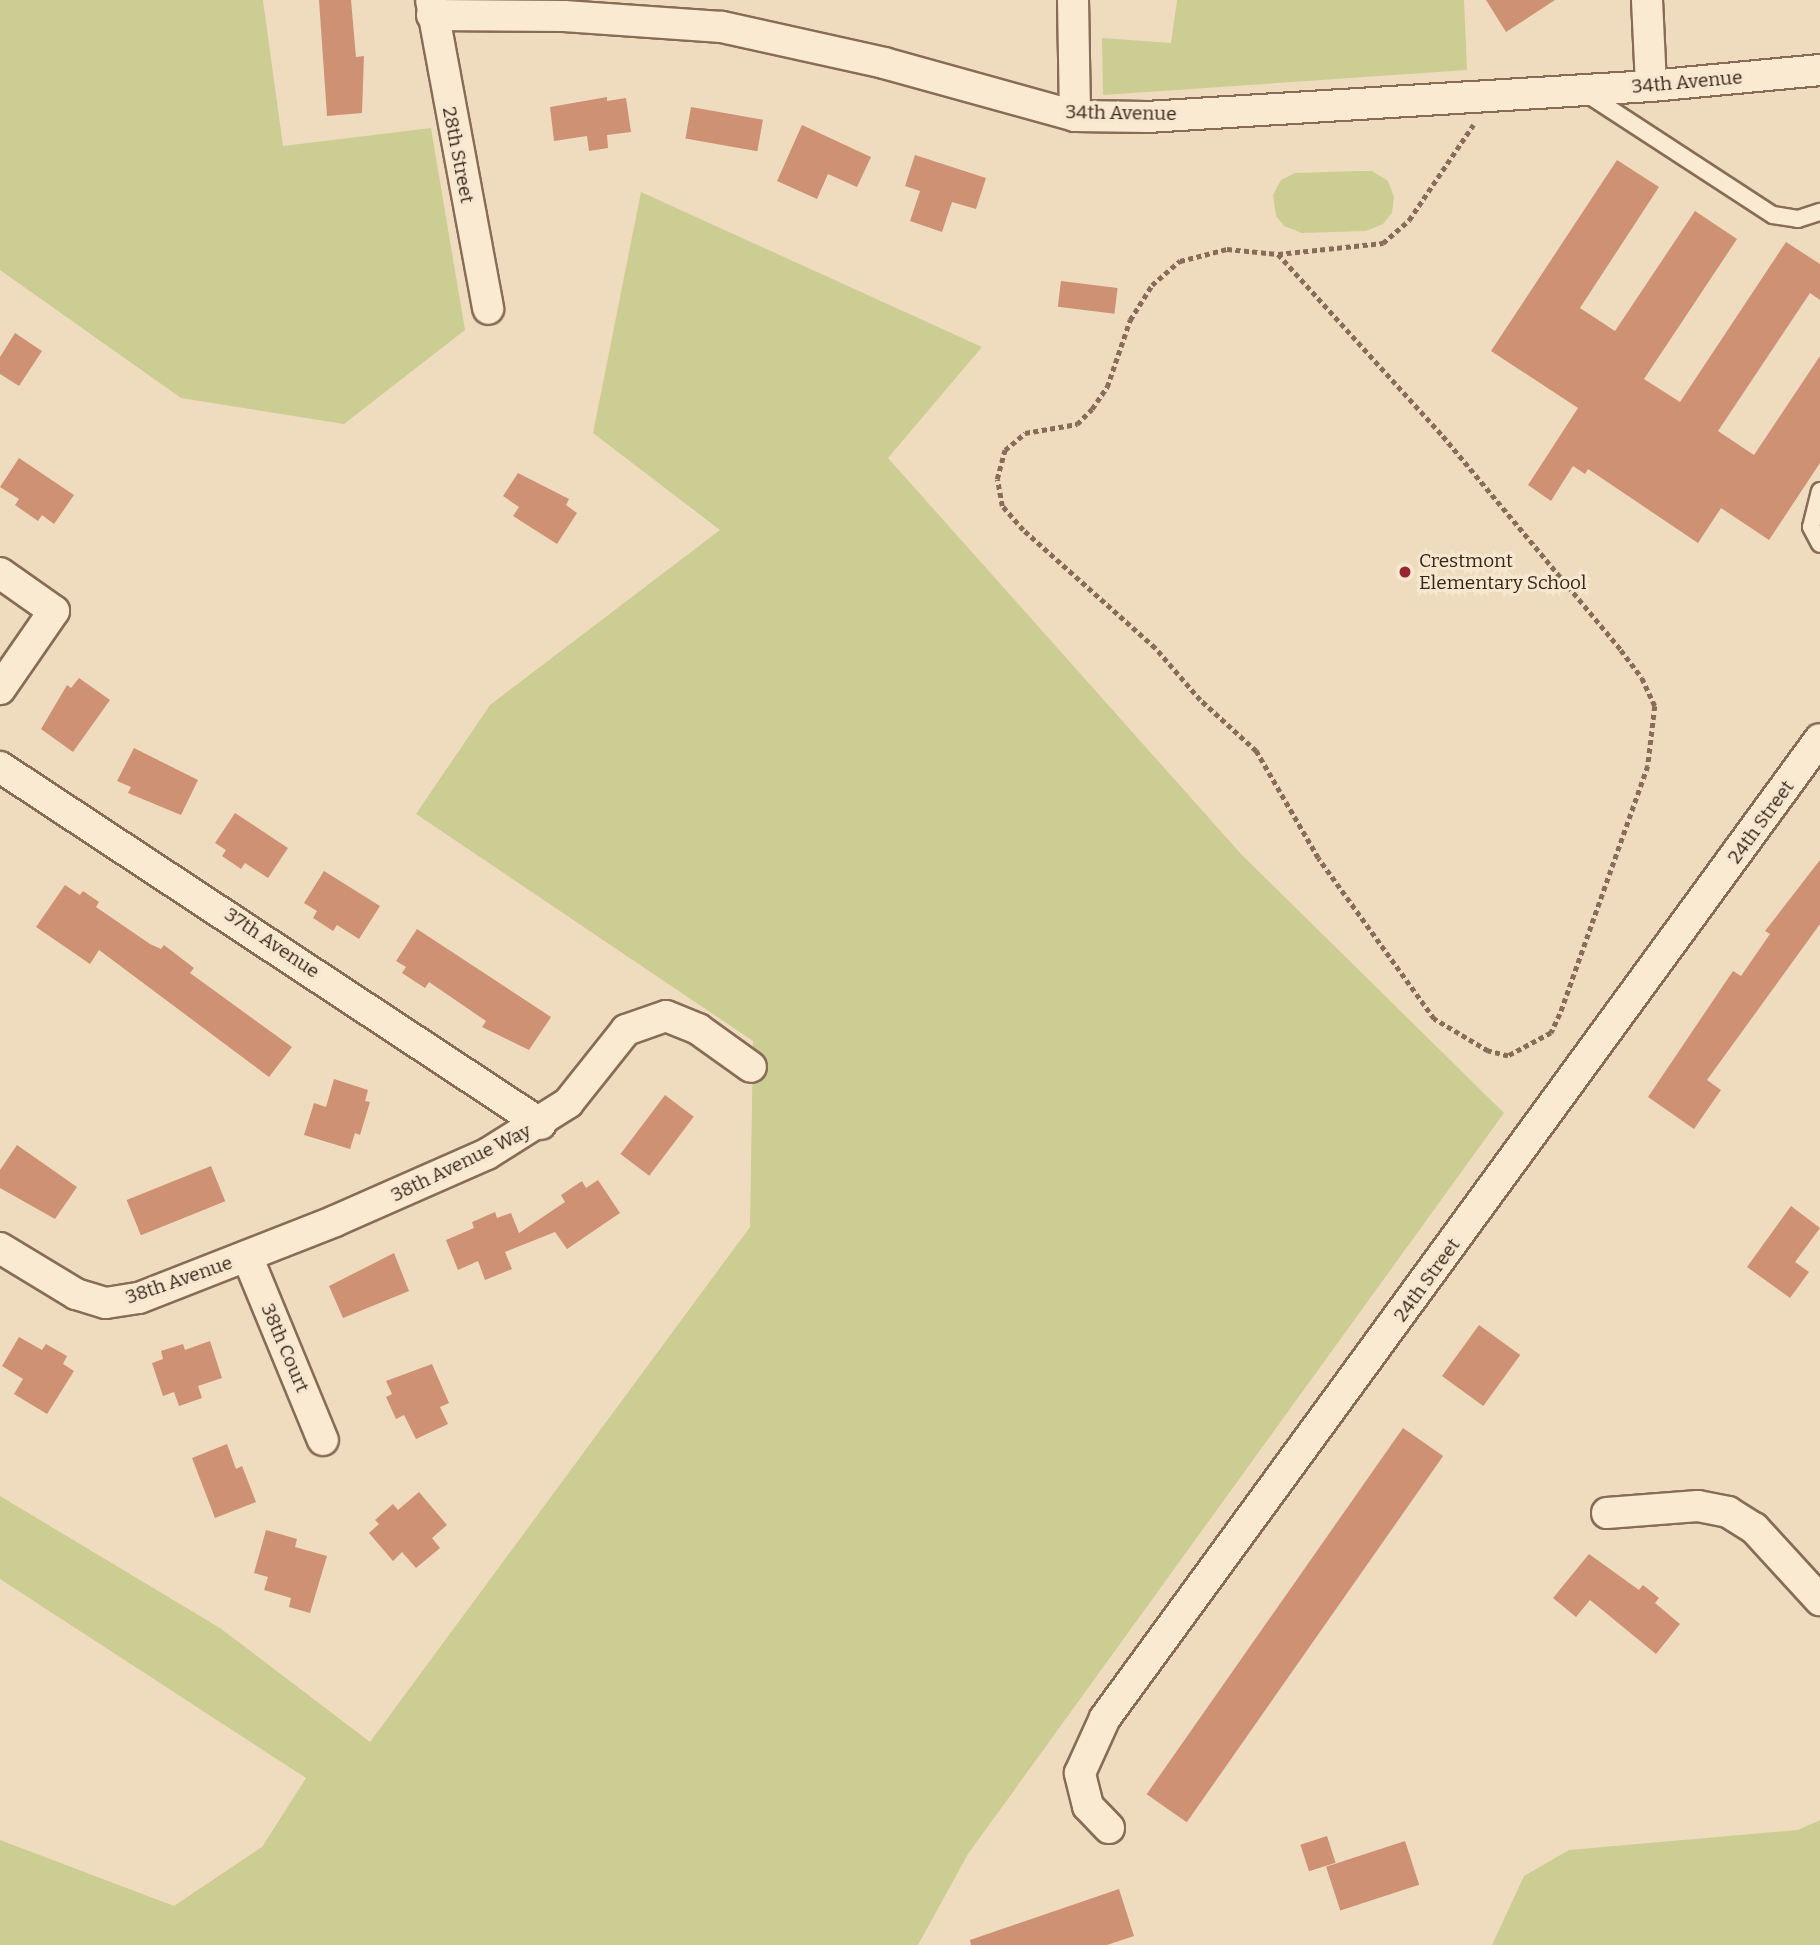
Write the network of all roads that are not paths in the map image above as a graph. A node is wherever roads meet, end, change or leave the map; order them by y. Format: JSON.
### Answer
{"nodes":[{"id":1,"x":1073,"y":0,"type":"edge"},
{"id":2,"x":1647,"y":0,"type":"edge"},
{"id":3,"x":431,"y":8,"type":"edge"},
{"id":4,"x":1820,"y":70,"type":"edge"},
{"id":5,"x":1651,"y":86,"type":"junction"},
{"id":6,"x":1579,"y":89,"type":"junction"},
{"id":7,"x":1075,"y":116,"type":"junction"},
{"id":8,"x":1820,"y":212,"type":"edge"},
{"id":9,"x":488,"y":309,"type":"dead end"},
{"id":10,"x":1820,"y":492,"type":"edge"},
{"id":11,"x":1820,"y":544,"type":"edge"},
{"id":12,"x":0,"y":573,"type":"edge"},
{"id":13,"x":0,"y":690,"type":"edge"},
{"id":14,"x":1820,"y":739,"type":"edge"},
{"id":15,"x":0,"y":767,"type":"edge"},
{"id":16,"x":751,"y":1067,"type":"dead end"},
{"id":17,"x":541,"y":1124,"type":"junction"},
{"id":18,"x":0,"y":1248,"type":"edge"},
{"id":19,"x":247,"y":1256,"type":"junction"},
{"id":20,"x":323,"y":1440,"type":"dead end"},
{"id":21,"x":1607,"y":1513,"type":"dead end"},
{"id":22,"x":1820,"y":1600,"type":"edge"},
{"id":23,"x":1109,"y":1828,"type":"dead end"}],
"edges":[{"from":1,"to":7,"type":"street"},
{"from":2,"to":5,"type":"street"},
{"from":3,"to":7,"type":"street","name":"34th Avenue"},
{"from":3,"to":9,"type":"street","name":"28th Street"},
{"from":4,"to":5,"type":"street","name":"34th Avenue"},
{"from":5,"to":6,"type":"street","name":"34th Avenue"},
{"from":6,"to":7,"type":"street","name":"34th Avenue"},
{"from":6,"to":8,"type":"lane"},
{"from":10,"to":11,"type":"lane"},
{"from":12,"to":13,"type":"street"},
{"from":14,"to":23,"type":"street","name":"24th Street"},
{"from":15,"to":17,"type":"street","name":"37th Avenue"},
{"from":16,"to":17,"type":"street","name":"38th Avenue Way"},
{"from":17,"to":19,"type":"street","name":"38th Avenue Way"},
{"from":18,"to":19,"type":"street","name":"38th Avenue"},
{"from":19,"to":20,"type":"street","name":"38th Court"},
{"from":21,"to":22,"type":"street"}]}
